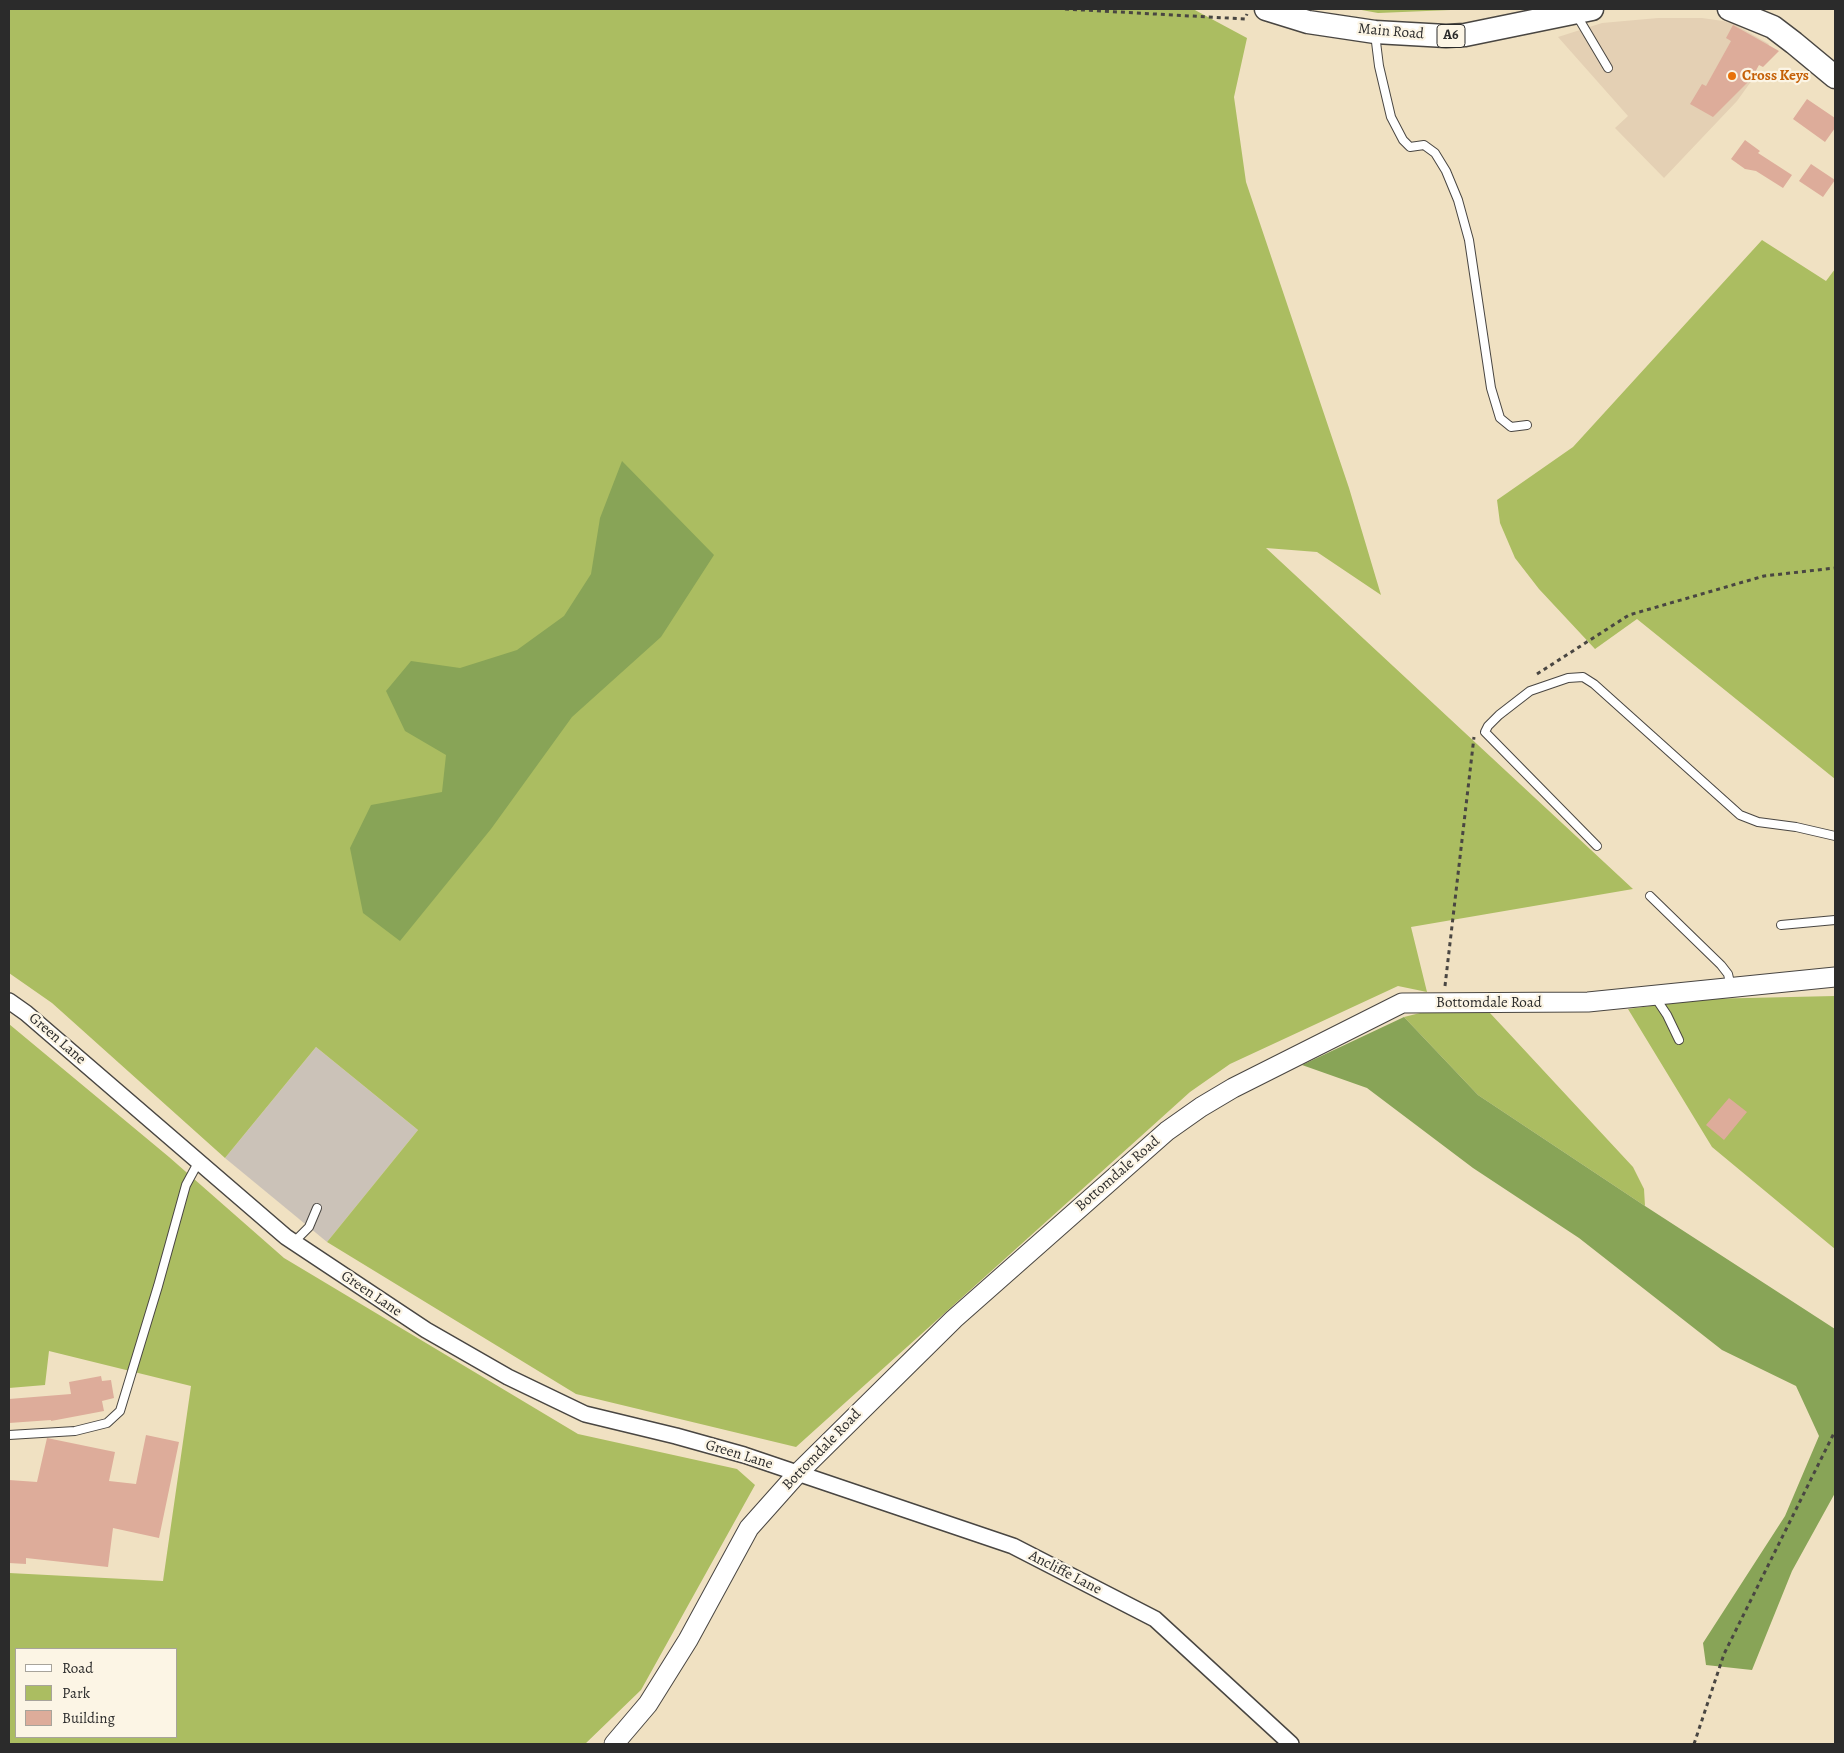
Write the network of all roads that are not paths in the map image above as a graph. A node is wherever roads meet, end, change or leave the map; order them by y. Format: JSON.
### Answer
{"nodes":[{"id":1,"x":1266,"y":9,"type":"edge"},
{"id":2,"x":1729,"y":9,"type":"edge"},
{"id":3,"x":1584,"y":10,"type":"edge"},
{"id":4,"x":1375,"y":32,"type":"junction"},
{"id":5,"x":1608,"y":68,"type":"dead end"},
{"id":6,"x":1835,"y":77,"type":"edge"},
{"id":7,"x":1527,"y":426,"type":"dead end"},
{"id":8,"x":1835,"y":836,"type":"edge"},
{"id":9,"x":1597,"y":846,"type":"dead end"},
{"id":10,"x":1650,"y":896,"type":"dead end"},
{"id":11,"x":1835,"y":920,"type":"edge"},
{"id":12,"x":1781,"y":925,"type":"dead end"},
{"id":13,"x":1835,"y":977,"type":"edge"},
{"id":14,"x":1731,"y":987,"type":"junction"},
{"id":15,"x":1654,"y":995,"type":"junction"},
{"id":16,"x":9,"y":1001,"type":"edge"},
{"id":17,"x":1679,"y":1040,"type":"dead end"},
{"id":18,"x":199,"y":1161,"type":"junction"},
{"id":19,"x":317,"y":1208,"type":"dead end"},
{"id":20,"x":294,"y":1242,"type":"junction"},
{"id":21,"x":9,"y":1435,"type":"edge"},
{"id":22,"x":798,"y":1473,"type":"junction"},
{"id":23,"x":614,"y":1744,"type":"edge"},
{"id":24,"x":1291,"y":1744,"type":"edge"}],
"edges":[{"from":1,"to":4,"type":"main road","name":"Main Road","number":"A6"},
{"from":2,"to":6,"type":"main road"},
{"from":3,"to":4,"type":"main road","name":"Main Road","number":"A6"},
{"from":3,"to":5,"type":"lane"},
{"from":4,"to":7,"type":"lane"},
{"from":8,"to":9,"type":"lane"},
{"from":10,"to":14,"type":"lane"},
{"from":11,"to":12,"type":"lane"},
{"from":13,"to":14,"type":"street","name":"Bottomdale Road"},
{"from":14,"to":15,"type":"street","name":"Bottomdale Road"},
{"from":15,"to":17,"type":"lane"},
{"from":15,"to":22,"type":"street","name":"Bottomdale Road"},
{"from":16,"to":18,"type":"street","name":"Green Lane"},
{"from":18,"to":20,"type":"street","name":"Green Lane"},
{"from":18,"to":21,"type":"lane"},
{"from":19,"to":20,"type":"lane"},
{"from":20,"to":22,"type":"street","name":"Green Lane"},
{"from":22,"to":23,"type":"street","name":"Bottomdale Road"},
{"from":22,"to":24,"type":"street","name":"Ancliffe Lane"}]}
